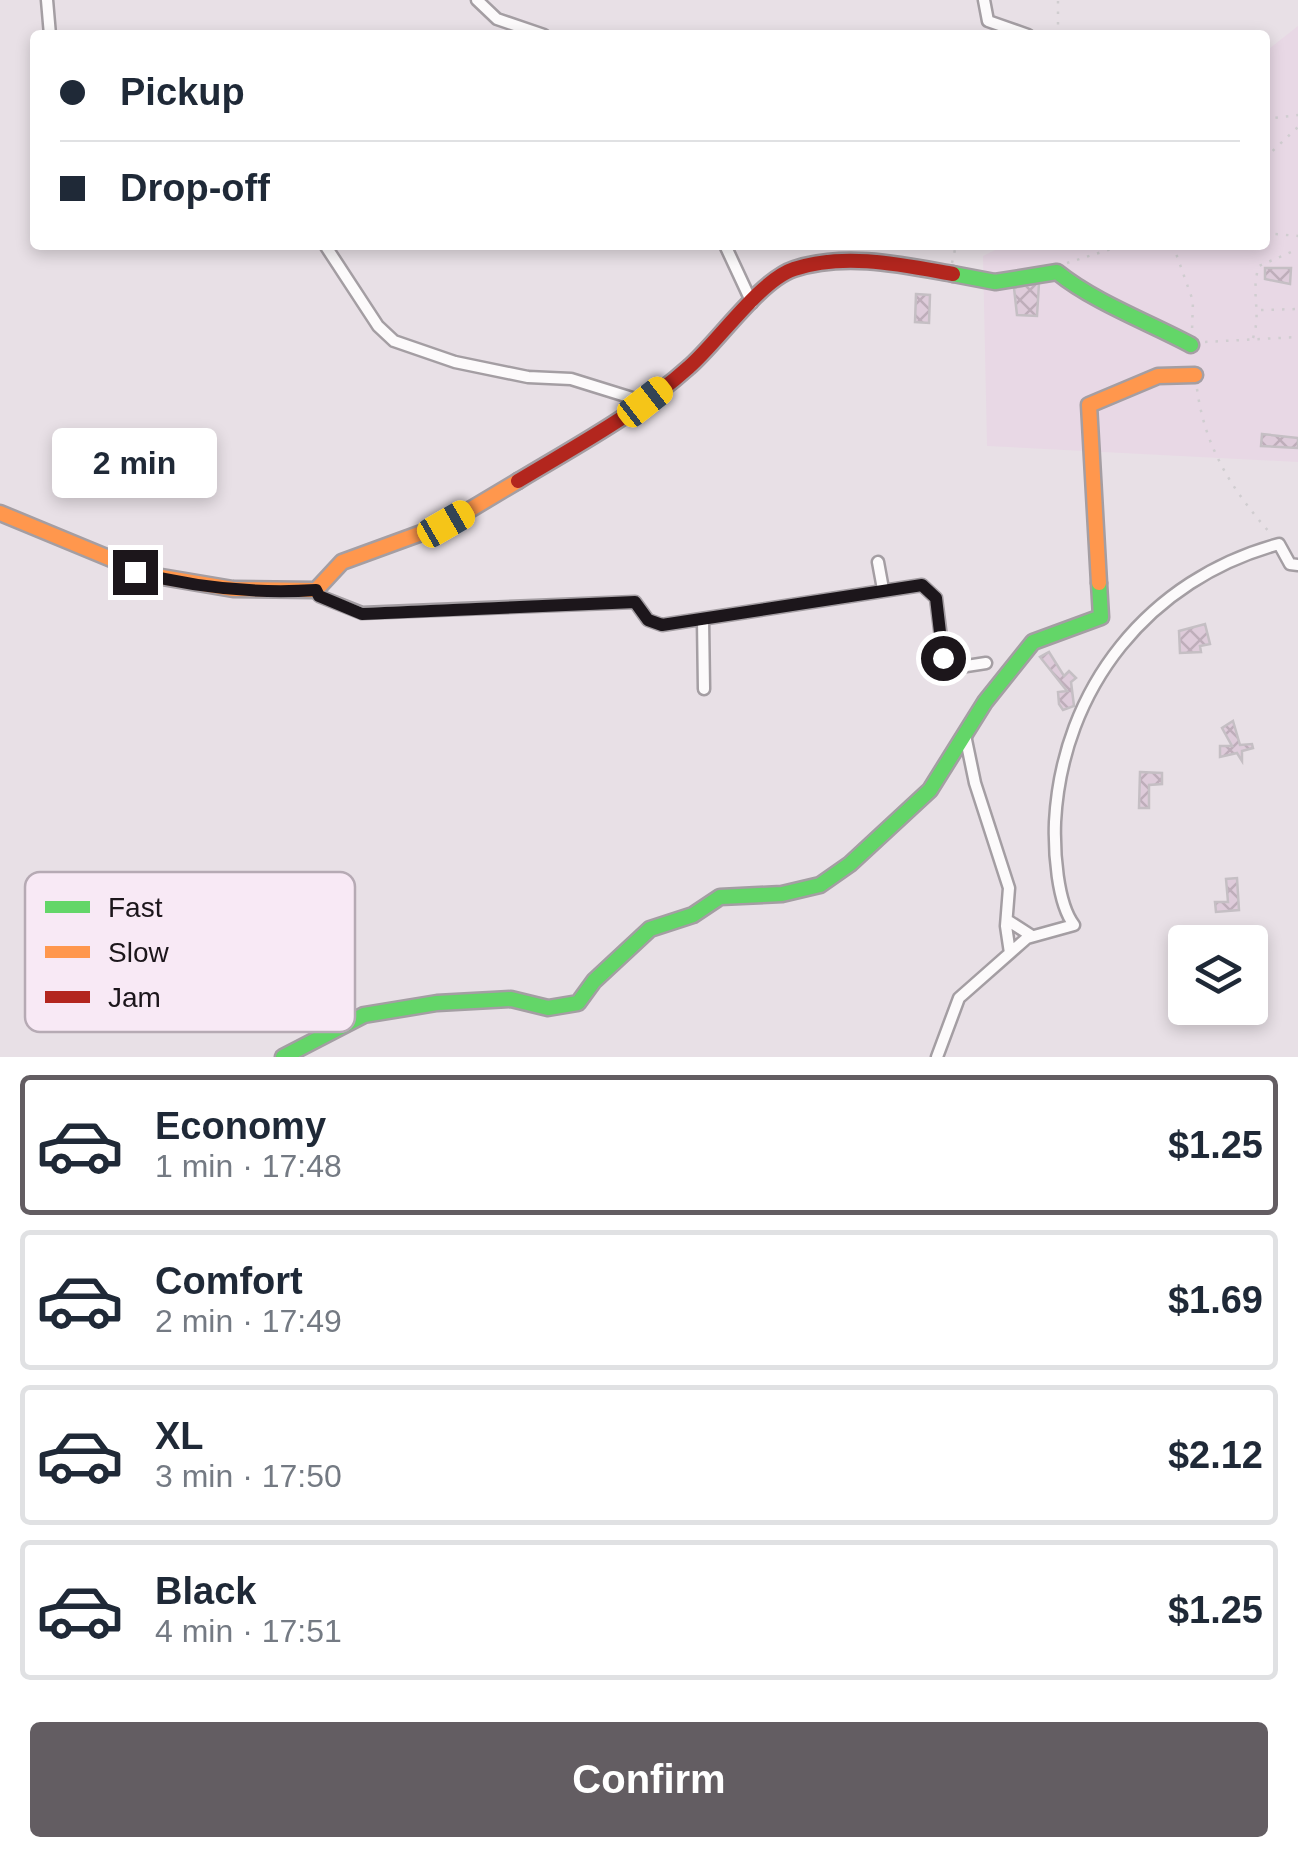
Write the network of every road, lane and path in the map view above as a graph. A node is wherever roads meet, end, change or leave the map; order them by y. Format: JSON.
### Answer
{"nodes":[{"id":1,"x":47,"y":0,"type":"edge"},
{"id":2,"x":477,"y":0,"type":"edge"},
{"id":3,"x":984,"y":0,"type":"edge"},
{"id":4,"x":1058,"y":0,"type":"edge"},
{"id":5,"x":50,"y":30,"type":"edge"},
{"id":6,"x":529,"y":30,"type":"edge"},
{"id":7,"x":1014,"y":30,"type":"edge"},
{"id":8,"x":1058,"y":30,"type":"edge"},
{"id":9,"x":1298,"y":115,"type":"edge"},
{"id":10,"x":1270,"y":118,"type":"edge"},
{"id":11,"x":1298,"y":126,"type":"edge"},
{"id":12,"x":1270,"y":153,"type":"edge"},
{"id":13,"x":1270,"y":233,"type":"edge"},
{"id":14,"x":1298,"y":236,"type":"edge"},
{"id":15,"x":1298,"y":249,"type":"edge"},
{"id":16,"x":328,"y":250,"type":"edge"},
{"id":17,"x":727,"y":250,"type":"edge"},
{"id":18,"x":955,"y":250,"type":"edge"},
{"id":19,"x":1108,"y":250,"type":"edge"},
{"id":20,"x":1175,"y":250,"type":"edge"},
{"id":21,"x":1042,"y":271,"type":"junction"},
{"id":22,"x":950,"y":272,"type":"junction"},
{"id":23,"x":752,"y":303,"type":"junction"},
{"id":24,"x":1298,"y":309,"type":"edge"},
{"id":25,"x":1260,"y":310,"type":"junction"},
{"id":26,"x":1298,"y":337,"type":"edge"},
{"id":27,"x":1253,"y":338,"type":"junction"},
{"id":28,"x":1192,"y":346,"type":"junction"},
{"id":29,"x":1196,"y":376,"type":"joint"},
{"id":30,"x":645,"y":402,"type":"junction"},
{"id":31,"x":0,"y":513,"type":"edge"},
{"id":32,"x":1279,"y":544,"type":"junction"},
{"id":33,"x":878,"y":562,"type":"dead end"},
{"id":34,"x":1294,"y":564,"type":"edge"},
{"id":35,"x":1298,"y":576,"type":"edge"},
{"id":36,"x":883,"y":589,"type":"junction"},
{"id":37,"x":316,"y":590,"type":"junction"},
{"id":38,"x":703,"y":620,"type":"junction"},
{"id":39,"x":986,"y":662,"type":"dead end"},
{"id":40,"x":704,"y":689,"type":"dead end"},
{"id":41,"x":964,"y":734,"type":"junction"},
{"id":42,"x":1007,"y":920,"type":"junction"},
{"id":43,"x":1032,"y":936,"type":"junction"},
{"id":44,"x":1010,"y":953,"type":"junction"},
{"id":45,"x":355,"y":1021,"type":"edge"},
{"id":46,"x":332,"y":1032,"type":"edge"},
{"id":47,"x":283,"y":1057,"type":"edge"},
{"id":48,"x":937,"y":1057,"type":"edge"}],
"edges":[{"from":1,"to":5,"type":"street"},
{"from":2,"to":6,"type":"street"},
{"from":3,"to":7,"type":"street"},
{"from":4,"to":8,"type":"path"},
{"from":9,"to":10,"type":"path"},
{"from":11,"to":12,"type":"path"},
{"from":13,"to":14,"type":"path"},
{"from":15,"to":25,"type":"path"},
{"from":16,"to":30,"type":"street"},
{"from":17,"to":23,"type":"street"},
{"from":18,"to":22,"type":"path"},
{"from":19,"to":21,"type":"path"},
{"from":20,"to":28,"type":"path"},
{"from":21,"to":22,"type":"street"},
{"from":21,"to":28,"type":"street"},
{"from":22,"to":23,"type":"street"},
{"from":23,"to":30,"type":"street"},
{"from":24,"to":25,"type":"path"},
{"from":25,"to":27,"type":"path"},
{"from":26,"to":27,"type":"path"},
{"from":27,"to":28,"type":"path"},
{"from":29,"to":32,"type":"path"},
{"from":29,"to":41,"type":"street"},
{"from":30,"to":37,"type":"street"},
{"from":31,"to":37,"type":"street"},
{"from":32,"to":34,"type":"street"},
{"from":32,"to":43,"type":"street"},
{"from":33,"to":36,"type":"street"},
{"from":34,"to":35,"type":"street"},
{"from":36,"to":38,"type":"street"},
{"from":36,"to":39,"type":"street"},
{"from":37,"to":38,"type":"street"},
{"from":38,"to":40,"type":"street"},
{"from":41,"to":42,"type":"street"},
{"from":41,"to":45,"type":"street"},
{"from":42,"to":43,"type":"street"},
{"from":42,"to":44,"type":"street"},
{"from":43,"to":44,"type":"street"},
{"from":44,"to":48,"type":"street"},
{"from":46,"to":47,"type":"street"}]}
